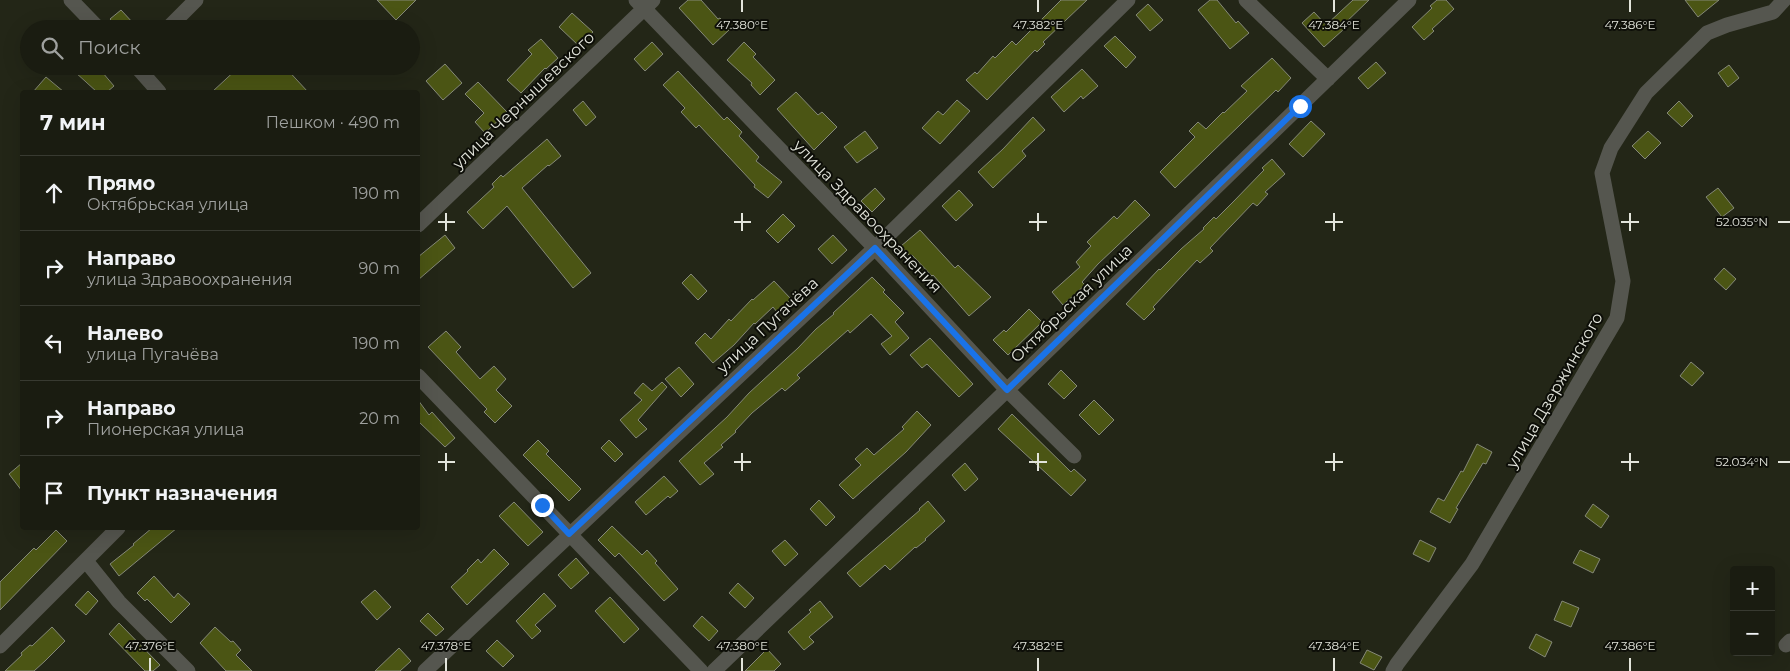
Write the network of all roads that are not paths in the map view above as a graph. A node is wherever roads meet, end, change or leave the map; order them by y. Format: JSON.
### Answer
{"nodes":[{"id":1,"x":71,"y":0,"type":"edge"},
{"id":2,"x":196,"y":0,"type":"edge"},
{"id":3,"x":1128,"y":0,"type":"edge"},
{"id":4,"x":1246,"y":0,"type":"edge"},
{"id":5,"x":1409,"y":0,"type":"edge"},
{"id":6,"x":1784,"y":0,"type":"edge"},
{"id":7,"x":645,"y":3,"type":"edge"},
{"id":8,"x":90,"y":20,"type":"edge"},
{"id":9,"x":176,"y":20,"type":"edge"},
{"id":10,"x":144,"y":75,"type":"edge"},
{"id":11,"x":1328,"y":79,"type":"junction"},
{"id":12,"x":158,"y":90,"type":"edge"},
{"id":13,"x":420,"y":223,"type":"edge"},
{"id":14,"x":875,"y":248,"type":"junction"},
{"id":15,"x":420,"y":378,"type":"edge"},
{"id":16,"x":1007,"y":390,"type":"junction"},
{"id":17,"x":1074,"y":456,"type":"dead end"},
{"id":18,"x":116,"y":530,"type":"edge"},
{"id":19,"x":569,"y":534,"type":"junction"},
{"id":20,"x":86,"y":561,"type":"junction"},
{"id":21,"x":0,"y":646,"type":"edge"},
{"id":22,"x":188,"y":671,"type":"edge"},
{"id":23,"x":425,"y":671,"type":"edge"},
{"id":24,"x":701,"y":671,"type":"edge"},
{"id":25,"x":714,"y":671,"type":"edge"},
{"id":26,"x":1393,"y":671,"type":"edge"}],
"edges":[{"from":1,"to":8,"type":"street"},
{"from":2,"to":9,"type":"street"},
{"from":3,"to":14,"type":"street","name":"улица Пугачёва"},
{"from":4,"to":11,"type":"street"},
{"from":5,"to":11,"type":"street","name":"Октябрьская улица"},
{"from":6,"to":26,"type":"street","name":"улица Дзержинского"},
{"from":7,"to":13,"type":"street","name":"улица Чернышевского"},
{"from":7,"to":14,"type":"street","name":"улица Здравоохранения"},
{"from":10,"to":12,"type":"street"},
{"from":11,"to":16,"type":"street","name":"Октябрьская улица"},
{"from":14,"to":16,"type":"street","name":"улица Здравоохранения"},
{"from":14,"to":19,"type":"street","name":"улица Пугачёва"},
{"from":15,"to":19,"type":"street"},
{"from":16,"to":17,"type":"street","name":"улица Здравоохранения"},
{"from":16,"to":25,"type":"street","name":"Октябрьская улица"},
{"from":18,"to":20,"type":"street"},
{"from":19,"to":23,"type":"street","name":"улица Пугачёва"},
{"from":19,"to":24,"type":"street"},
{"from":20,"to":21,"type":"street"},
{"from":20,"to":22,"type":"street"}]}
